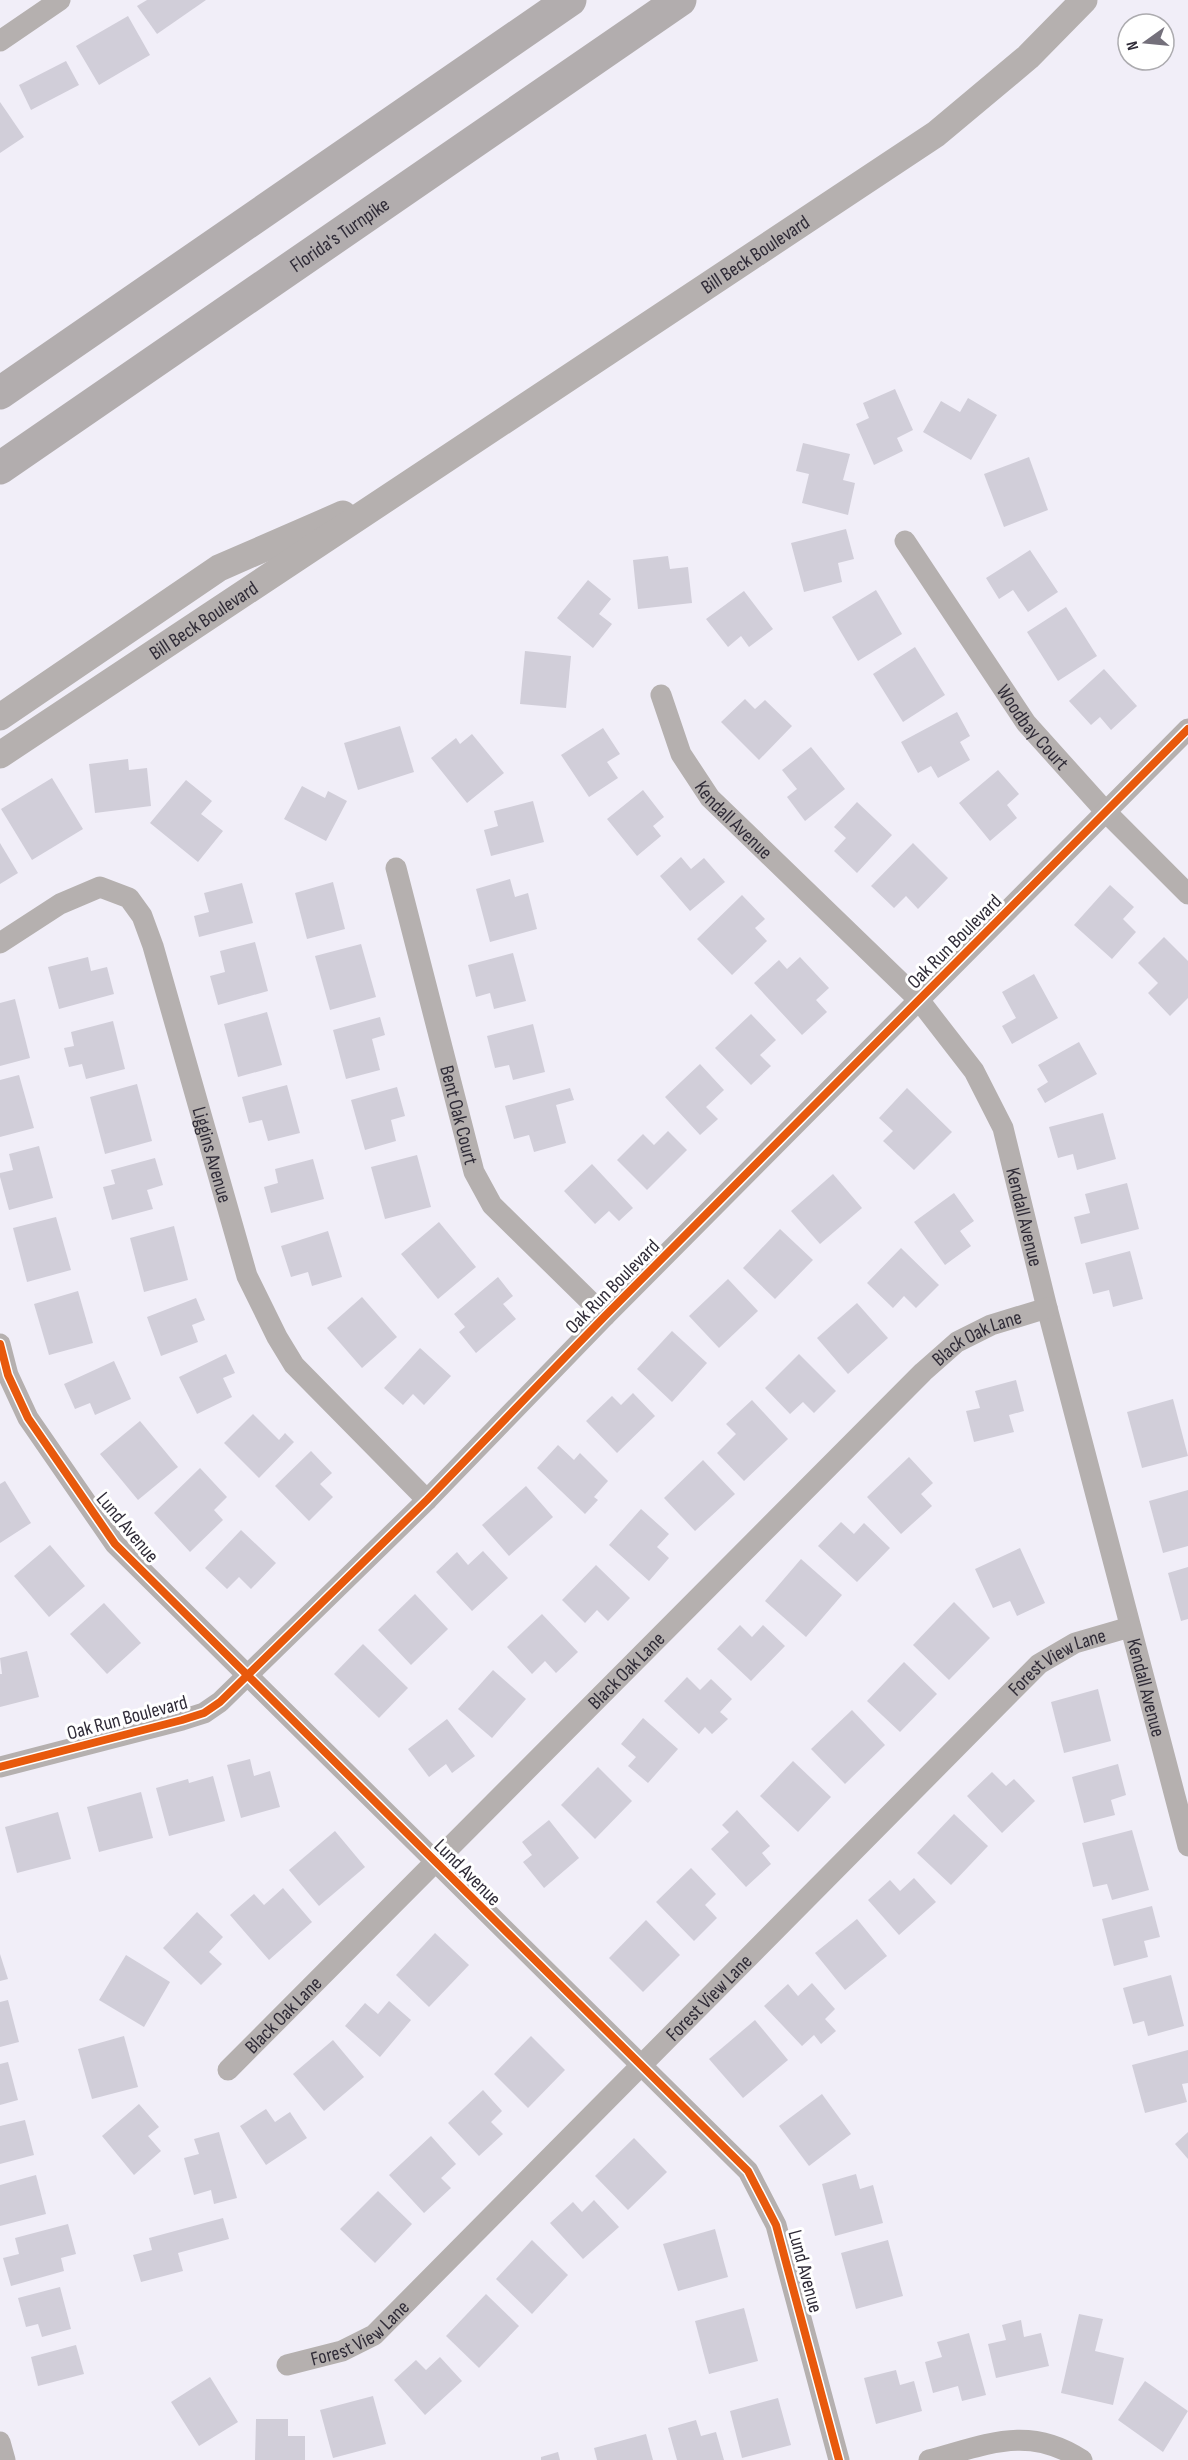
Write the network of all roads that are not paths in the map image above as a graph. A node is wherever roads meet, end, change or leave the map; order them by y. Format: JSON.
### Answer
{"nodes":[{"id":1,"x":60,"y":0,"type":"edge"},
{"id":2,"x":570,"y":0,"type":"edge"},
{"id":3,"x":680,"y":0,"type":"edge"},
{"id":4,"x":1084,"y":0,"type":"edge"},
{"id":5,"x":0,"y":41,"type":"edge"},
{"id":6,"x":0,"y":393,"type":"edge"},
{"id":7,"x":0,"y":468,"type":"edge"},
{"id":8,"x":407,"y":487,"type":"junction"},
{"id":9,"x":905,"y":541,"type":"dead end"},
{"id":10,"x":661,"y":694,"type":"dead end"},
{"id":11,"x":0,"y":717,"type":"edge"},
{"id":12,"x":1188,"y":729,"type":"edge"},
{"id":13,"x":0,"y":755,"type":"edge"},
{"id":14,"x":1106,"y":812,"type":"junction"},
{"id":15,"x":396,"y":868,"type":"dead end"},
{"id":16,"x":1188,"y":894,"type":"edge"},
{"id":17,"x":0,"y":943,"type":"edge"},
{"id":18,"x":920,"y":1000,"type":"junction"},
{"id":19,"x":1047,"y":1308,"type":"junction"},
{"id":20,"x":605,"y":1316,"type":"junction"},
{"id":21,"x":0,"y":1344,"type":"edge"},
{"id":22,"x":428,"y":1500,"type":"junction"},
{"id":23,"x":1130,"y":1627,"type":"junction"},
{"id":24,"x":248,"y":1676,"type":"junction"},
{"id":25,"x":0,"y":1767,"type":"edge"},
{"id":26,"x":1188,"y":1846,"type":"edge"},
{"id":27,"x":436,"y":1864,"type":"junction"},
{"id":28,"x":642,"y":2066,"type":"junction"},
{"id":29,"x":228,"y":2070,"type":"dead end"},
{"id":30,"x":287,"y":2365,"type":"dead end"},
{"id":31,"x":0,"y":2442,"type":"edge"},
{"id":32,"x":5,"y":2460,"type":"edge"},
{"id":33,"x":839,"y":2460,"type":"edge"},
{"id":34,"x":929,"y":2460,"type":"edge"},
{"id":35,"x":1082,"y":2460,"type":"edge"}],
"edges":[{"from":1,"to":5,"type":"street"},
{"from":2,"to":6,"type":"highway"},
{"from":3,"to":7,"type":"highway","name":"Florida's Turnpike"},
{"from":4,"to":8,"type":"street","name":"Bill Beck Boulevard"},
{"from":8,"to":11,"type":"street","name":"Bill Beck Boulevard"},
{"from":8,"to":13,"type":"street","name":"Bill Beck Boulevard"},
{"from":9,"to":14,"type":"street","name":"Woodbay Court"},
{"from":10,"to":18,"type":"street","name":"Kendall Avenue"},
{"from":12,"to":14,"type":"street","name":"Oak Run Boulevard"},
{"from":14,"to":16,"type":"street","name":"Woodbay Court"},
{"from":14,"to":18,"type":"street","name":"Oak Run Boulevard"},
{"from":15,"to":20,"type":"street","name":"Bent Oak Court"},
{"from":17,"to":22,"type":"street","name":"Liggins Avenue"},
{"from":18,"to":19,"type":"street","name":"Kendall Avenue"},
{"from":18,"to":20,"type":"street","name":"Oak Run Boulevard"},
{"from":19,"to":23,"type":"street","name":"Kendall Avenue"},
{"from":19,"to":27,"type":"street","name":"Black Oak Lane"},
{"from":20,"to":22,"type":"street","name":"Oak Run Boulevard"},
{"from":21,"to":24,"type":"street","name":"Lund Avenue"},
{"from":22,"to":24,"type":"street","name":"Oak Run Boulevard"},
{"from":23,"to":26,"type":"street","name":"Kendall Avenue"},
{"from":23,"to":28,"type":"street","name":"Forest View Lane"},
{"from":24,"to":25,"type":"street","name":"Oak Run Boulevard"},
{"from":24,"to":27,"type":"street","name":"Lund Avenue"},
{"from":27,"to":28,"type":"street","name":"Lund Avenue"},
{"from":27,"to":29,"type":"street","name":"Black Oak Lane"},
{"from":28,"to":30,"type":"street","name":"Forest View Lane"},
{"from":28,"to":33,"type":"street","name":"Lund Avenue"},
{"from":31,"to":32,"type":"street"},
{"from":34,"to":35,"type":"street"}]}
